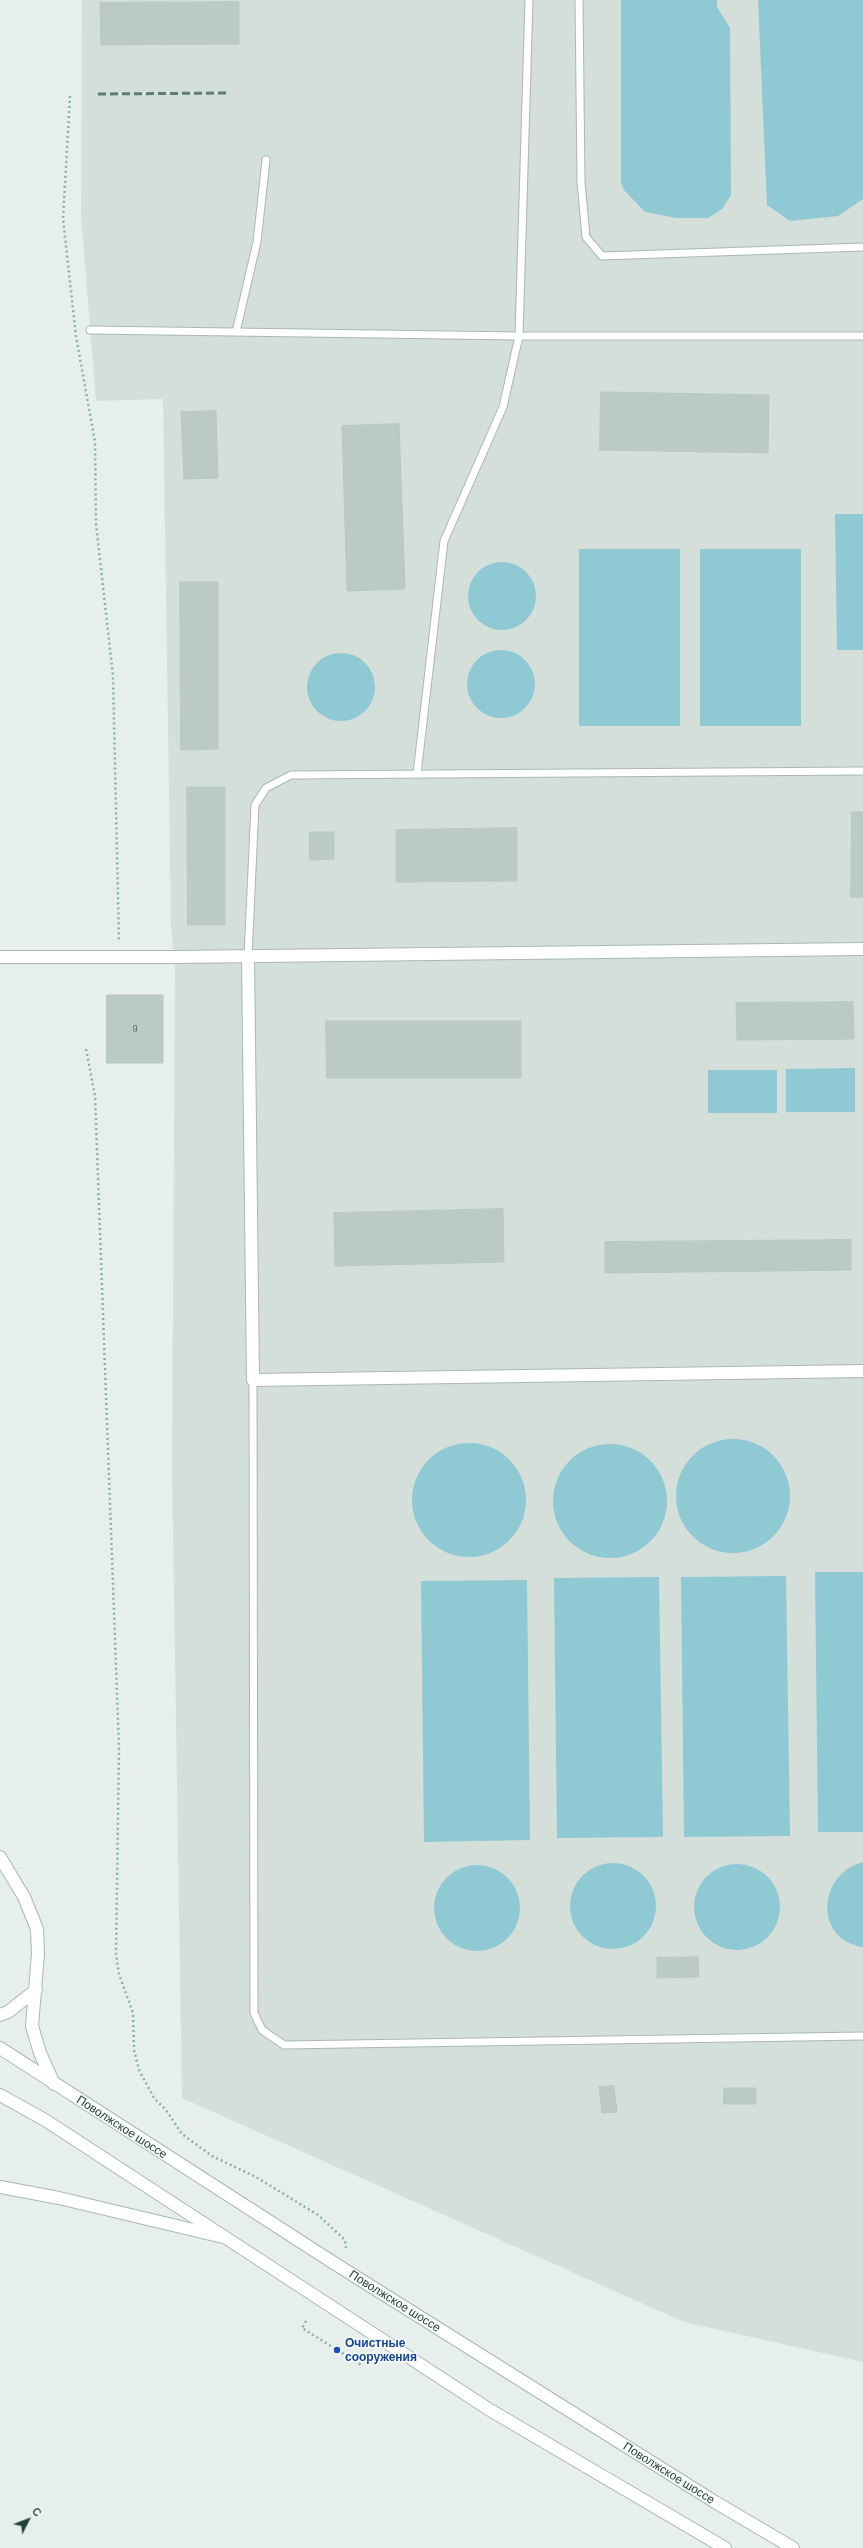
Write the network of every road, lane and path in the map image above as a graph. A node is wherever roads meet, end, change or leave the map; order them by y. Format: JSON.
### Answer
{"nodes":[{"id":1,"x":529,"y":0,"type":"edge"},
{"id":2,"x":579,"y":0,"type":"edge"},
{"id":3,"x":70,"y":96,"type":"dead end"},
{"id":4,"x":266,"y":160,"type":"dead end"},
{"id":5,"x":863,"y":247,"type":"edge"},
{"id":6,"x":90,"y":330,"type":"dead end"},
{"id":7,"x":236,"y":332,"type":"junction"},
{"id":8,"x":519,"y":336,"type":"junction"},
{"id":9,"x":863,"y":336,"type":"edge"},
{"id":10,"x":863,"y":771,"type":"edge"},
{"id":11,"x":417,"y":774,"type":"junction"},
{"id":12,"x":863,"y":949,"type":"edge"},
{"id":13,"x":248,"y":956,"type":"junction"},
{"id":14,"x":0,"y":957,"type":"edge"},
{"id":15,"x":120,"y":957,"type":"junction"},
{"id":16,"x":86,"y":1049,"type":"dead end"},
{"id":17,"x":863,"y":1371,"type":"edge"},
{"id":18,"x":253,"y":1380,"type":"junction"},
{"id":19,"x":0,"y":1857,"type":"edge"},
{"id":20,"x":36,"y":1990,"type":"junction"},
{"id":21,"x":0,"y":2015,"type":"edge"},
{"id":22,"x":863,"y":2036,"type":"edge"},
{"id":23,"x":0,"y":2048,"type":"edge"},
{"id":24,"x":54,"y":2084,"type":"junction"},
{"id":25,"x":0,"y":2095,"type":"edge"},
{"id":26,"x":0,"y":2187,"type":"edge"},
{"id":27,"x":227,"y":2238,"type":"junction"},
{"id":28,"x":346,"y":2248,"type":"dead end"},
{"id":29,"x":306,"y":2321,"type":"dead end"},
{"id":30,"x":363,"y":2366,"type":"dead end"},
{"id":31,"x":725,"y":2548,"type":"edge"},
{"id":32,"x":793,"y":2548,"type":"edge"}],
"edges":[{"from":1,"to":8,"type":"lane"},
{"from":2,"to":5,"type":"lane"},
{"from":3,"to":15,"type":"path"},
{"from":4,"to":7,"type":"lane"},
{"from":6,"to":7,"type":"lane"},
{"from":7,"to":8,"type":"lane"},
{"from":8,"to":9,"type":"lane"},
{"from":8,"to":11,"type":"lane"},
{"from":10,"to":11,"type":"lane"},
{"from":11,"to":13,"type":"lane"},
{"from":12,"to":13,"type":"street"},
{"from":13,"to":15,"type":"street"},
{"from":13,"to":18,"type":"street"},
{"from":14,"to":15,"type":"street"},
{"from":16,"to":28,"type":"path"},
{"from":17,"to":18,"type":"street"},
{"from":18,"to":22,"type":"lane"},
{"from":19,"to":20,"type":"street"},
{"from":20,"to":21,"type":"street"},
{"from":20,"to":24,"type":"street"},
{"from":23,"to":24,"type":"street","name":"Поволжское шоссе"},
{"from":24,"to":32,"type":"street","name":"Поволжское шоссе"},
{"from":25,"to":27,"type":"street"},
{"from":26,"to":27,"type":"street"},
{"from":27,"to":31,"type":"street"},
{"from":29,"to":30,"type":"path"}]}
